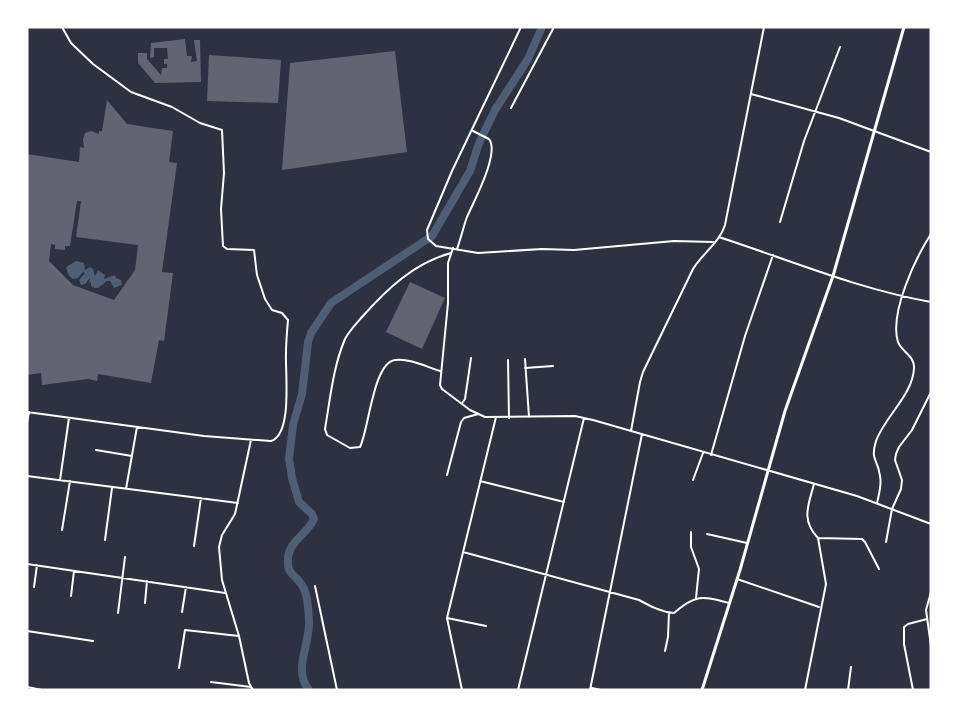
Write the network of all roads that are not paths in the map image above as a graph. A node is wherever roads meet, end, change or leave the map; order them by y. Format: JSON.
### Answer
{"nodes":[{"id":1,"x":62,"y":27,"type":"edge"},
{"id":2,"x":521,"y":27,"type":"edge"},
{"id":3,"x":554,"y":27,"type":"edge"},
{"id":4,"x":764,"y":27,"type":"edge"},
{"id":5,"x":904,"y":27,"type":"edge"},
{"id":6,"x":840,"y":47,"type":"dead end"},
{"id":7,"x":751,"y":94,"type":"junction"},
{"id":8,"x":511,"y":108,"type":"dead end"},
{"id":9,"x":816,"y":111,"type":"junction"},
{"id":10,"x":472,"y":130,"type":"junction"},
{"id":11,"x":875,"y":132,"type":"junction"},
{"id":12,"x":931,"y":152,"type":"edge"},
{"id":13,"x":780,"y":222,"type":"dead end"},
{"id":14,"x":931,"y":234,"type":"edge"},
{"id":15,"x":719,"y":237,"type":"junction"},
{"id":16,"x":714,"y":242,"type":"junction"},
{"id":17,"x":455,"y":248,"type":"junction"},
{"id":18,"x":451,"y":253,"type":"junction"},
{"id":19,"x":773,"y":255,"type":"junction"},
{"id":20,"x":833,"y":276,"type":"junction"},
{"id":21,"x":902,"y":297,"type":"junction"},
{"id":22,"x":931,"y":302,"type":"edge"},
{"id":23,"x":471,"y":358,"type":"dead end"},
{"id":24,"x":525,"y":359,"type":"dead end"},
{"id":25,"x":508,"y":360,"type":"dead end"},
{"id":26,"x":553,"y":366,"type":"dead end"},
{"id":27,"x":525,"y":368,"type":"junction"},
{"id":28,"x":441,"y":371,"type":"junction"},
{"id":29,"x":931,"y":392,"type":"edge"},
{"id":30,"x":462,"y":403,"type":"junction"},
{"id":31,"x":28,"y":412,"type":"edge"},
{"id":32,"x":478,"y":414,"type":"junction"},
{"id":33,"x":496,"y":417,"type":"junction"},
{"id":34,"x":529,"y":417,"type":"junction"},
{"id":35,"x":69,"y":418,"type":"junction"},
{"id":36,"x":509,"y":418,"type":"junction"},
{"id":37,"x":584,"y":418,"type":"junction"},
{"id":38,"x":27,"y":423,"type":"edge"},
{"id":39,"x":137,"y":427,"type":"junction"},
{"id":40,"x":631,"y":431,"type":"junction"},
{"id":41,"x":642,"y":434,"type":"junction"},
{"id":42,"x":251,"y":439,"type":"junction"},
{"id":43,"x":96,"y":450,"type":"dead end"},
{"id":44,"x":703,"y":453,"type":"junction"},
{"id":45,"x":711,"y":455,"type":"junction"},
{"id":46,"x":132,"y":456,"type":"junction"},
{"id":47,"x":767,"y":471,"type":"junction"},
{"id":48,"x":447,"y":475,"type":"dead end"},
{"id":49,"x":27,"y":476,"type":"edge"},
{"id":50,"x":60,"y":480,"type":"junction"},
{"id":51,"x":693,"y":480,"type":"dead end"},
{"id":52,"x":70,"y":481,"type":"junction"},
{"id":53,"x":480,"y":481,"type":"junction"},
{"id":54,"x":814,"y":484,"type":"junction"},
{"id":55,"x":112,"y":488,"type":"junction"},
{"id":56,"x":126,"y":489,"type":"junction"},
{"id":57,"x":201,"y":498,"type":"junction"},
{"id":58,"x":564,"y":502,"type":"junction"},
{"id":59,"x":238,"y":503,"type":"junction"},
{"id":60,"x":877,"y":503,"type":"junction"},
{"id":61,"x":892,"y":509,"type":"junction"},
{"id":62,"x":931,"y":524,"type":"edge"},
{"id":63,"x":62,"y":530,"type":"dead end"},
{"id":64,"x":691,"y":531,"type":"dead end"},
{"id":65,"x":707,"y":534,"type":"dead end"},
{"id":66,"x":818,"y":538,"type":"junction"},
{"id":67,"x":105,"y":540,"type":"dead end"},
{"id":68,"x":886,"y":542,"type":"dead end"},
{"id":69,"x":747,"y":543,"type":"junction"},
{"id":70,"x":194,"y":546,"type":"dead end"},
{"id":71,"x":462,"y":552,"type":"junction"},
{"id":72,"x":125,"y":557,"type":"dead end"},
{"id":73,"x":27,"y":564,"type":"edge"},
{"id":74,"x":37,"y":565,"type":"junction"},
{"id":75,"x":879,"y":569,"type":"dead end"},
{"id":76,"x":74,"y":571,"type":"junction"},
{"id":77,"x":546,"y":575,"type":"junction"},
{"id":78,"x":122,"y":578,"type":"junction"},
{"id":79,"x":737,"y":579,"type":"junction"},
{"id":80,"x":147,"y":581,"type":"junction"},
{"id":81,"x":315,"y":586,"type":"dead end"},
{"id":82,"x":34,"y":587,"type":"dead end"},
{"id":83,"x":186,"y":587,"type":"junction"},
{"id":84,"x":609,"y":591,"type":"junction"},
{"id":85,"x":931,"y":592,"type":"edge"},
{"id":86,"x":225,"y":593,"type":"junction"},
{"id":87,"x":71,"y":596,"type":"dead end"},
{"id":88,"x":696,"y":598,"type":"junction"},
{"id":89,"x":145,"y":603,"type":"dead end"},
{"id":90,"x":729,"y":603,"type":"junction"},
{"id":91,"x":820,"y":608,"type":"junction"},
{"id":92,"x":182,"y":612,"type":"dead end"},
{"id":93,"x":669,"y":612,"type":"junction"},
{"id":94,"x":118,"y":613,"type":"dead end"},
{"id":95,"x":447,"y":618,"type":"junction"},
{"id":96,"x":927,"y":619,"type":"junction"},
{"id":97,"x":486,"y":626,"type":"dead end"},
{"id":98,"x":27,"y":631,"type":"edge"},
{"id":99,"x":239,"y":636,"type":"junction"},
{"id":100,"x":93,"y":641,"type":"dead end"},
{"id":101,"x":931,"y":646,"type":"edge"},
{"id":102,"x":665,"y":651,"type":"dead end"},
{"id":103,"x":851,"y":667,"type":"dead end"},
{"id":104,"x":179,"y":668,"type":"dead end"},
{"id":105,"x":211,"y":682,"type":"dead end"},
{"id":106,"x":27,"y":687,"type":"edge"},
{"id":107,"x":252,"y":688,"type":"edge"},
{"id":108,"x":590,"y":689,"type":"edge"},
{"id":109,"x":42,"y":690,"type":"edge"},
{"id":110,"x":337,"y":690,"type":"edge"},
{"id":111,"x":462,"y":690,"type":"edge"},
{"id":112,"x":518,"y":690,"type":"edge"},
{"id":113,"x":601,"y":690,"type":"edge"},
{"id":114,"x":702,"y":690,"type":"edge"},
{"id":115,"x":805,"y":690,"type":"edge"},
{"id":116,"x":848,"y":690,"type":"edge"},
{"id":117,"x":913,"y":690,"type":"edge"}],
"edges":[{"from":1,"to":42,"type":"street"},
{"from":2,"to":10,"type":"street"},
{"from":3,"to":8,"type":"street"},
{"from":4,"to":7,"type":"street"},
{"from":5,"to":11,"type":"main road"},
{"from":6,"to":9,"type":"street"},
{"from":7,"to":9,"type":"street"},
{"from":7,"to":15,"type":"street"},
{"from":9,"to":11,"type":"street"},
{"from":9,"to":13,"type":"street"},
{"from":10,"to":17,"type":"street"},
{"from":10,"to":17,"type":"street"},
{"from":11,"to":12,"type":"street"},
{"from":11,"to":20,"type":"main road"},
{"from":14,"to":21,"type":"street"},
{"from":15,"to":16,"type":"street"},
{"from":15,"to":19,"type":"street"},
{"from":16,"to":17,"type":"street"},
{"from":16,"to":40,"type":"street"},
{"from":17,"to":18,"type":"street"},
{"from":18,"to":28,"type":"street"},
{"from":18,"to":28,"type":"street"},
{"from":19,"to":20,"type":"street"},
{"from":19,"to":45,"type":"street"},
{"from":20,"to":21,"type":"street"},
{"from":20,"to":47,"type":"main road"},
{"from":21,"to":22,"type":"street"},
{"from":21,"to":60,"type":"street"},
{"from":23,"to":30,"type":"street"},
{"from":24,"to":27,"type":"street"},
{"from":25,"to":36,"type":"street"},
{"from":26,"to":27,"type":"street"},
{"from":27,"to":34,"type":"street"},
{"from":28,"to":30,"type":"street"},
{"from":29,"to":61,"type":"street"},
{"from":30,"to":32,"type":"street"},
{"from":31,"to":35,"type":"street"},
{"from":31,"to":38,"type":"street"},
{"from":32,"to":33,"type":"street"},
{"from":32,"to":48,"type":"street"},
{"from":33,"to":36,"type":"street"},
{"from":33,"to":53,"type":"street"},
{"from":34,"to":36,"type":"street"},
{"from":34,"to":37,"type":"street"},
{"from":35,"to":39,"type":"street"},
{"from":35,"to":50,"type":"street"},
{"from":37,"to":40,"type":"street"},
{"from":37,"to":58,"type":"street"},
{"from":39,"to":42,"type":"street"},
{"from":39,"to":46,"type":"street"},
{"from":40,"to":41,"type":"street"},
{"from":41,"to":44,"type":"street"},
{"from":41,"to":84,"type":"street"},
{"from":42,"to":59,"type":"street"},
{"from":43,"to":46,"type":"street"},
{"from":44,"to":45,"type":"street"},
{"from":44,"to":51,"type":"street"},
{"from":45,"to":47,"type":"street"},
{"from":46,"to":56,"type":"street"},
{"from":47,"to":54,"type":"street"},
{"from":47,"to":69,"type":"main road"},
{"from":49,"to":50,"type":"street"},
{"from":50,"to":52,"type":"street"},
{"from":52,"to":55,"type":"street"},
{"from":52,"to":63,"type":"street"},
{"from":53,"to":58,"type":"street"},
{"from":53,"to":71,"type":"street"},
{"from":54,"to":60,"type":"street"},
{"from":54,"to":66,"type":"street"},
{"from":55,"to":56,"type":"street"},
{"from":55,"to":67,"type":"street"},
{"from":56,"to":57,"type":"street"},
{"from":57,"to":59,"type":"street"},
{"from":57,"to":70,"type":"street"},
{"from":58,"to":77,"type":"street"},
{"from":59,"to":86,"type":"street"},
{"from":60,"to":61,"type":"street"},
{"from":61,"to":62,"type":"street"},
{"from":61,"to":68,"type":"street"},
{"from":64,"to":88,"type":"street"},
{"from":65,"to":69,"type":"street"},
{"from":66,"to":75,"type":"street"},
{"from":66,"to":91,"type":"street"},
{"from":69,"to":79,"type":"main road"},
{"from":71,"to":77,"type":"street"},
{"from":71,"to":95,"type":"street"},
{"from":72,"to":78,"type":"street"},
{"from":73,"to":74,"type":"street"},
{"from":74,"to":76,"type":"street"},
{"from":74,"to":82,"type":"street"},
{"from":76,"to":78,"type":"street"},
{"from":76,"to":87,"type":"street"},
{"from":77,"to":84,"type":"street"},
{"from":77,"to":112,"type":"street"},
{"from":78,"to":80,"type":"street"},
{"from":78,"to":94,"type":"street"},
{"from":79,"to":90,"type":"main road"},
{"from":79,"to":91,"type":"street"},
{"from":80,"to":83,"type":"street"},
{"from":80,"to":89,"type":"street"},
{"from":81,"to":110,"type":"street"},
{"from":83,"to":86,"type":"street"},
{"from":83,"to":92,"type":"street"},
{"from":84,"to":93,"type":"street"},
{"from":84,"to":108,"type":"street"},
{"from":85,"to":96,"type":"street"},
{"from":86,"to":99,"type":"street"},
{"from":88,"to":90,"type":"street"},
{"from":88,"to":93,"type":"street"},
{"from":90,"to":114,"type":"main road"},
{"from":91,"to":115,"type":"street"},
{"from":93,"to":102,"type":"street"},
{"from":95,"to":97,"type":"street"},
{"from":95,"to":111,"type":"street"},
{"from":96,"to":101,"type":"street"},
{"from":96,"to":117,"type":"street"},
{"from":98,"to":100,"type":"street"},
{"from":99,"to":104,"type":"street"},
{"from":99,"to":107,"type":"street"},
{"from":103,"to":116,"type":"street"},
{"from":105,"to":107,"type":"street"},
{"from":106,"to":109,"type":"street"},
{"from":108,"to":113,"type":"street"}]}
